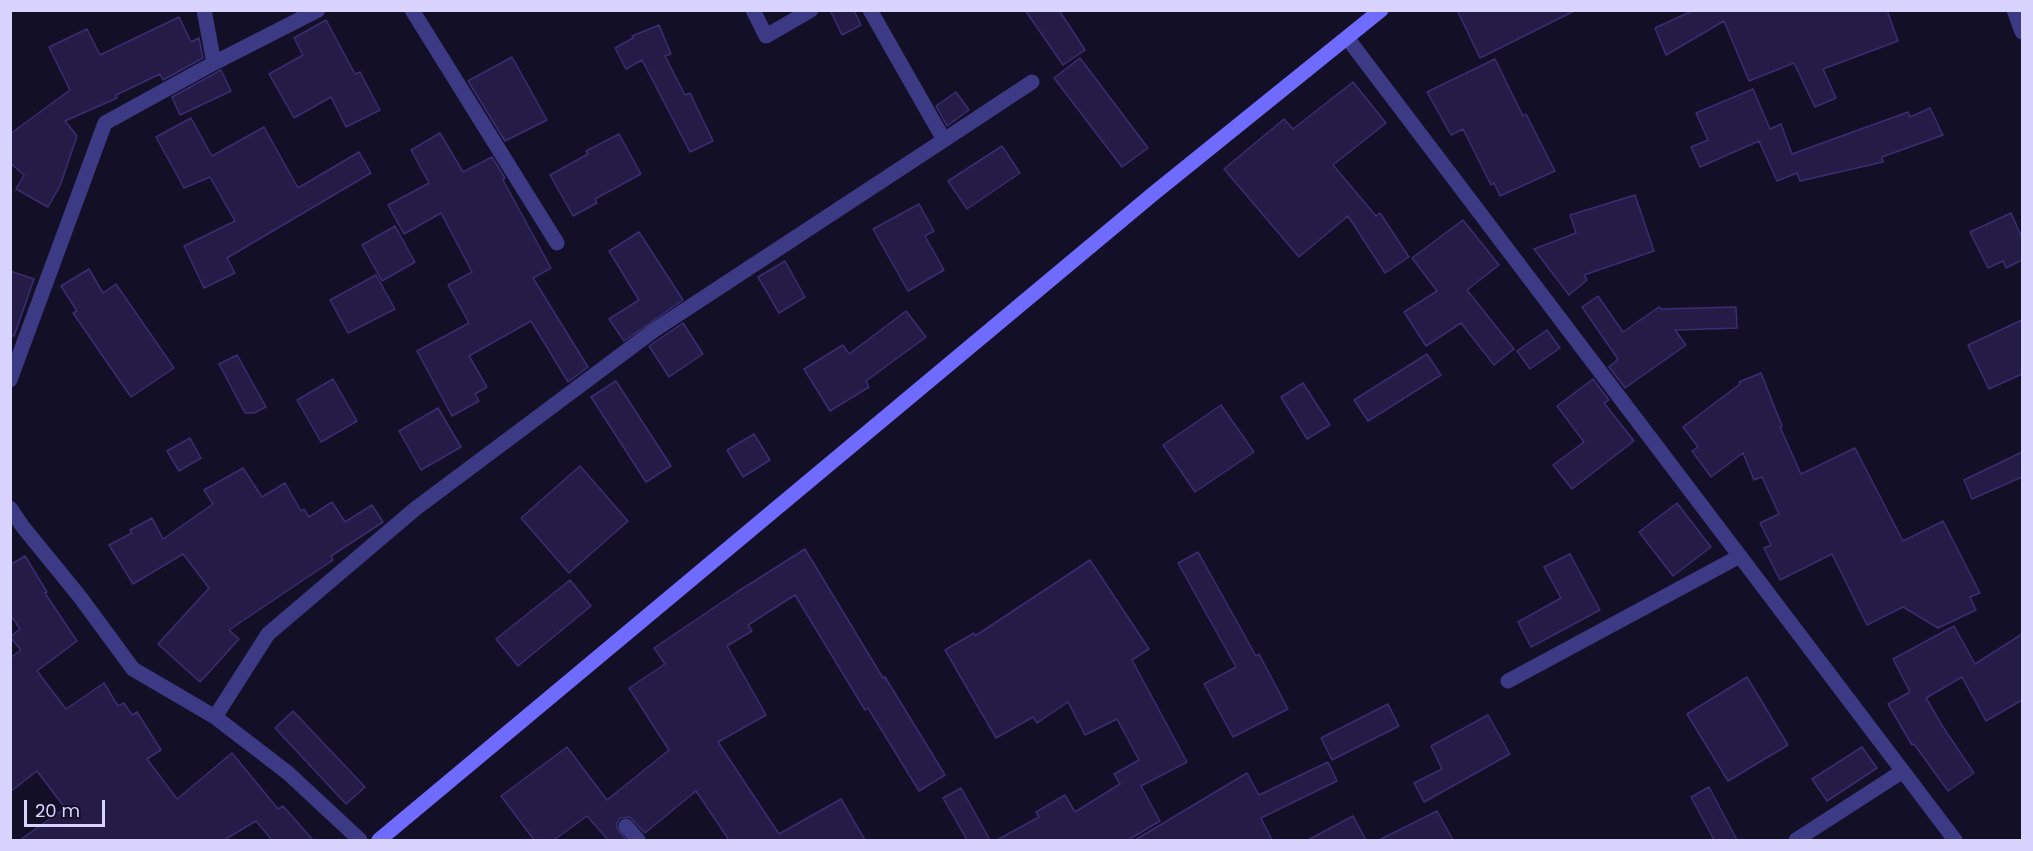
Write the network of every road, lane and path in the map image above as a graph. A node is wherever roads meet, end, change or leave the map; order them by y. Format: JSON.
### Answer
{"nodes":[{"id":1,"x":204,"y":10,"type":"edge"},
{"id":2,"x":318,"y":10,"type":"edge"},
{"id":3,"x":412,"y":10,"type":"edge"},
{"id":4,"x":753,"y":10,"type":"edge"},
{"id":5,"x":811,"y":10,"type":"edge"},
{"id":6,"x":870,"y":10,"type":"edge"},
{"id":7,"x":1381,"y":10,"type":"edge"},
{"id":8,"x":2014,"y":10,"type":"edge"},
{"id":9,"x":2022,"y":32,"type":"edge"},
{"id":10,"x":1348,"y":39,"type":"junction"},
{"id":11,"x":214,"y":63,"type":"junction"},
{"id":12,"x":1032,"y":82,"type":"dead end"},
{"id":13,"x":944,"y":140,"type":"junction"},
{"id":14,"x":557,"y":243,"type":"dead end"},
{"id":15,"x":10,"y":380,"type":"edge"},
{"id":16,"x":10,"y":508,"type":"edge"},
{"id":17,"x":1740,"y":556,"type":"junction"},
{"id":18,"x":1508,"y":681,"type":"dead end"},
{"id":19,"x":215,"y":717,"type":"junction"},
{"id":20,"x":1903,"y":771,"type":"junction"},
{"id":21,"x":626,"y":826,"type":"dead end"},
{"id":22,"x":360,"y":840,"type":"edge"},
{"id":23,"x":379,"y":840,"type":"edge"},
{"id":24,"x":638,"y":840,"type":"edge"},
{"id":25,"x":1796,"y":840,"type":"edge"},
{"id":26,"x":1955,"y":840,"type":"edge"}],
"edges":[{"from":1,"to":11,"type":"street"},
{"from":2,"to":11,"type":"street"},
{"from":3,"to":14,"type":"street"},
{"from":4,"to":5,"type":"street"},
{"from":6,"to":13,"type":"street"},
{"from":7,"to":10,"type":"street"},
{"from":8,"to":9,"type":"street"},
{"from":10,"to":17,"type":"street"},
{"from":10,"to":23,"type":"street"},
{"from":11,"to":15,"type":"street"},
{"from":12,"to":13,"type":"street"},
{"from":13,"to":19,"type":"street"},
{"from":16,"to":19,"type":"street"},
{"from":17,"to":18,"type":"street"},
{"from":17,"to":20,"type":"street"},
{"from":19,"to":22,"type":"street"},
{"from":20,"to":25,"type":"street"},
{"from":20,"to":26,"type":"street"},
{"from":21,"to":24,"type":"street"}]}
